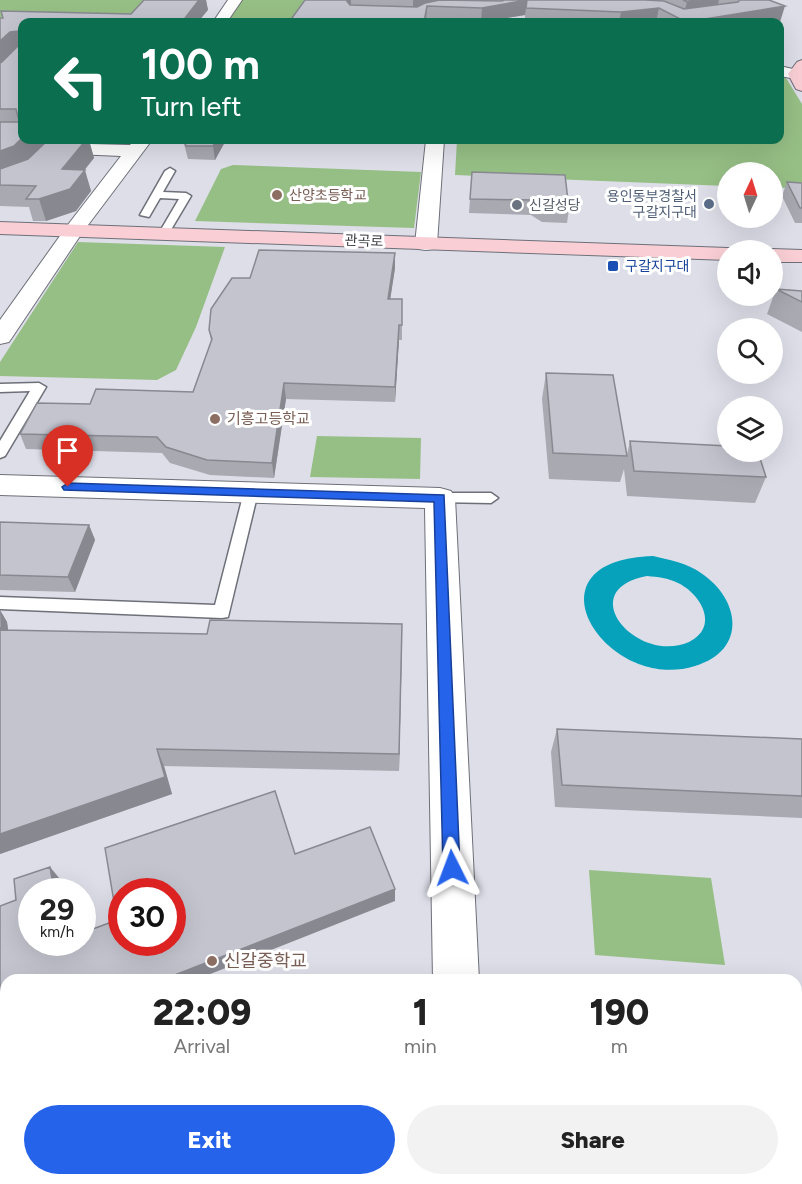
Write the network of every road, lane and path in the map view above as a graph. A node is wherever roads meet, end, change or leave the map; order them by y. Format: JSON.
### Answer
{"nodes":[{"id":1,"x":235,"y":0,"type":"edge"},
{"id":2,"x":512,"y":5,"type":"edge"},
{"id":3,"x":500,"y":6,"type":"edge"},
{"id":4,"x":491,"y":11,"type":"edge"},
{"id":5,"x":223,"y":18,"type":"edge"},
{"id":6,"x":435,"y":144,"type":"edge"},
{"id":7,"x":140,"y":146,"type":"edge"},
{"id":8,"x":50,"y":150,"type":"edge"},
{"id":9,"x":170,"y":171,"type":"dead end"},
{"id":10,"x":156,"y":195,"type":"junction"},
{"id":11,"x":145,"y":215,"type":"dead end"},
{"id":12,"x":0,"y":228,"type":"edge"},
{"id":13,"x":74,"y":230,"type":"junction"},
{"id":14,"x":164,"y":233,"type":"junction"},
{"id":15,"x":426,"y":244,"type":"junction"},
{"id":16,"x":717,"y":254,"type":"edge"},
{"id":17,"x":783,"y":255,"type":"edge"},
{"id":18,"x":802,"y":256,"type":"edge"},
{"id":19,"x":0,"y":337,"type":"edge"},
{"id":20,"x":0,"y":388,"type":"edge"},
{"id":21,"x":0,"y":453,"type":"edge"},
{"id":22,"x":0,"y":486,"type":"edge"},
{"id":23,"x":251,"y":492,"type":"junction"},
{"id":24,"x":440,"y":498,"type":"junction"},
{"id":25,"x":491,"y":498,"type":"dead end"},
{"id":26,"x":0,"y":603,"type":"edge"},
{"id":27,"x":456,"y":974,"type":"edge"}],
"edges":[{"from":1,"to":5,"type":"street"},
{"from":2,"to":3,"type":"lane"},
{"from":3,"to":4,"type":"lane"},
{"from":6,"to":15,"type":"street"},
{"from":7,"to":8,"type":"street"},
{"from":7,"to":13,"type":"street"},
{"from":9,"to":10,"type":"lane"},
{"from":10,"to":11,"type":"lane"},
{"from":10,"to":14,"type":"lane"},
{"from":12,"to":13,"type":"street","name":"관곡로"},
{"from":13,"to":14,"type":"street","name":"관곡로"},
{"from":13,"to":19,"type":"street"},
{"from":14,"to":15,"type":"street","name":"관곡로"},
{"from":15,"to":16,"type":"street","name":"관곡로"},
{"from":17,"to":18,"type":"street"},
{"from":20,"to":21,"type":"lane"},
{"from":22,"to":23,"type":"street"},
{"from":23,"to":24,"type":"street"},
{"from":23,"to":26,"type":"lane"},
{"from":24,"to":25,"type":"lane"},
{"from":24,"to":27,"type":"street"}]}
